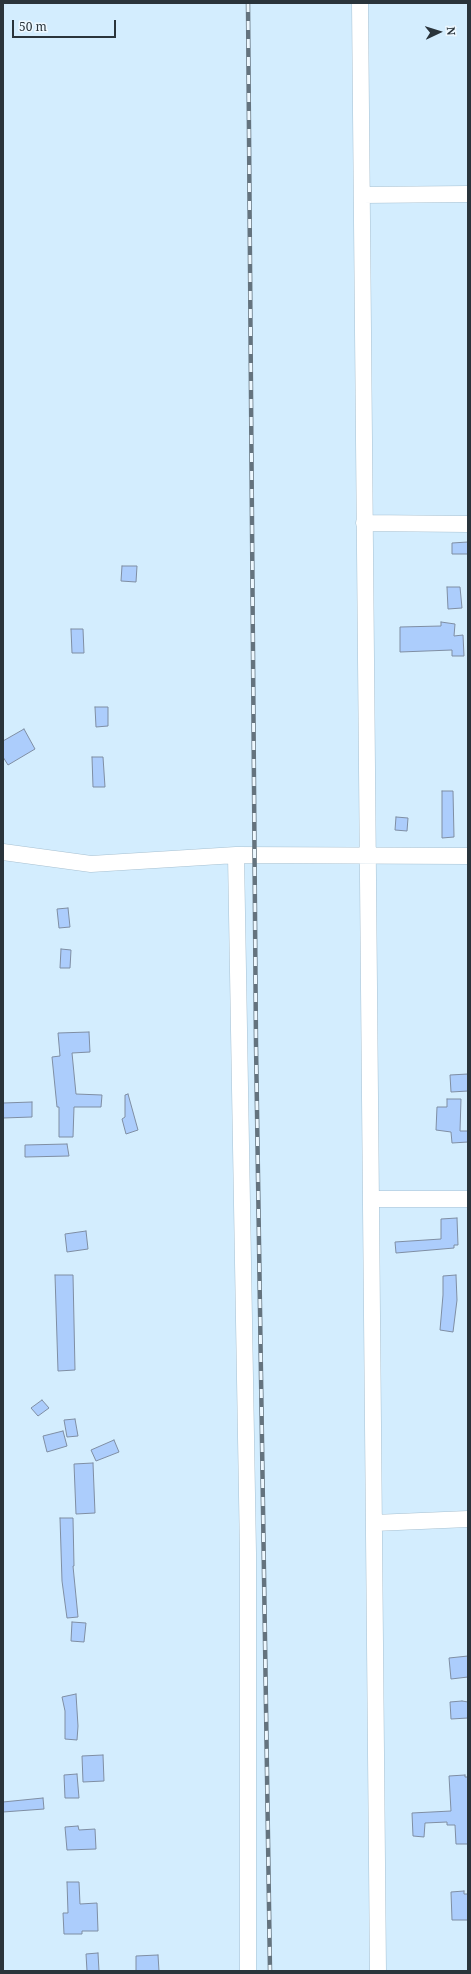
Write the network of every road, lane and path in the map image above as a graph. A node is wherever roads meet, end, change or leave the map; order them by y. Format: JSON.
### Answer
{"nodes":[{"id":1,"x":360,"y":3,"type":"edge"},
{"id":2,"x":468,"y":194,"type":"edge"},
{"id":3,"x":362,"y":195,"type":"junction"},
{"id":4,"x":364,"y":523,"type":"junction"},
{"id":5,"x":468,"y":524,"type":"edge"},
{"id":6,"x":3,"y":852,"type":"edge"},
{"id":7,"x":236,"y":855,"type":"junction"},
{"id":8,"x":367,"y":856,"type":"junction"},
{"id":9,"x":468,"y":856,"type":"edge"},
{"id":10,"x":371,"y":1199,"type":"junction"},
{"id":11,"x":468,"y":1199,"type":"edge"},
{"id":12,"x":468,"y":1519,"type":"edge"},
{"id":13,"x":374,"y":1522,"type":"junction"},
{"id":14,"x":248,"y":1971,"type":"edge"},
{"id":15,"x":378,"y":1971,"type":"edge"}],
"edges":[{"from":1,"to":3,"type":"street"},
{"from":2,"to":3,"type":"street"},
{"from":3,"to":4,"type":"street"},
{"from":4,"to":5,"type":"street"},
{"from":4,"to":8,"type":"street"},
{"from":6,"to":7,"type":"street"},
{"from":7,"to":8,"type":"street"},
{"from":7,"to":14,"type":"street"},
{"from":8,"to":9,"type":"street"},
{"from":8,"to":10,"type":"street"},
{"from":10,"to":11,"type":"street"},
{"from":10,"to":13,"type":"street"},
{"from":12,"to":13,"type":"street"},
{"from":13,"to":15,"type":"street"}]}
